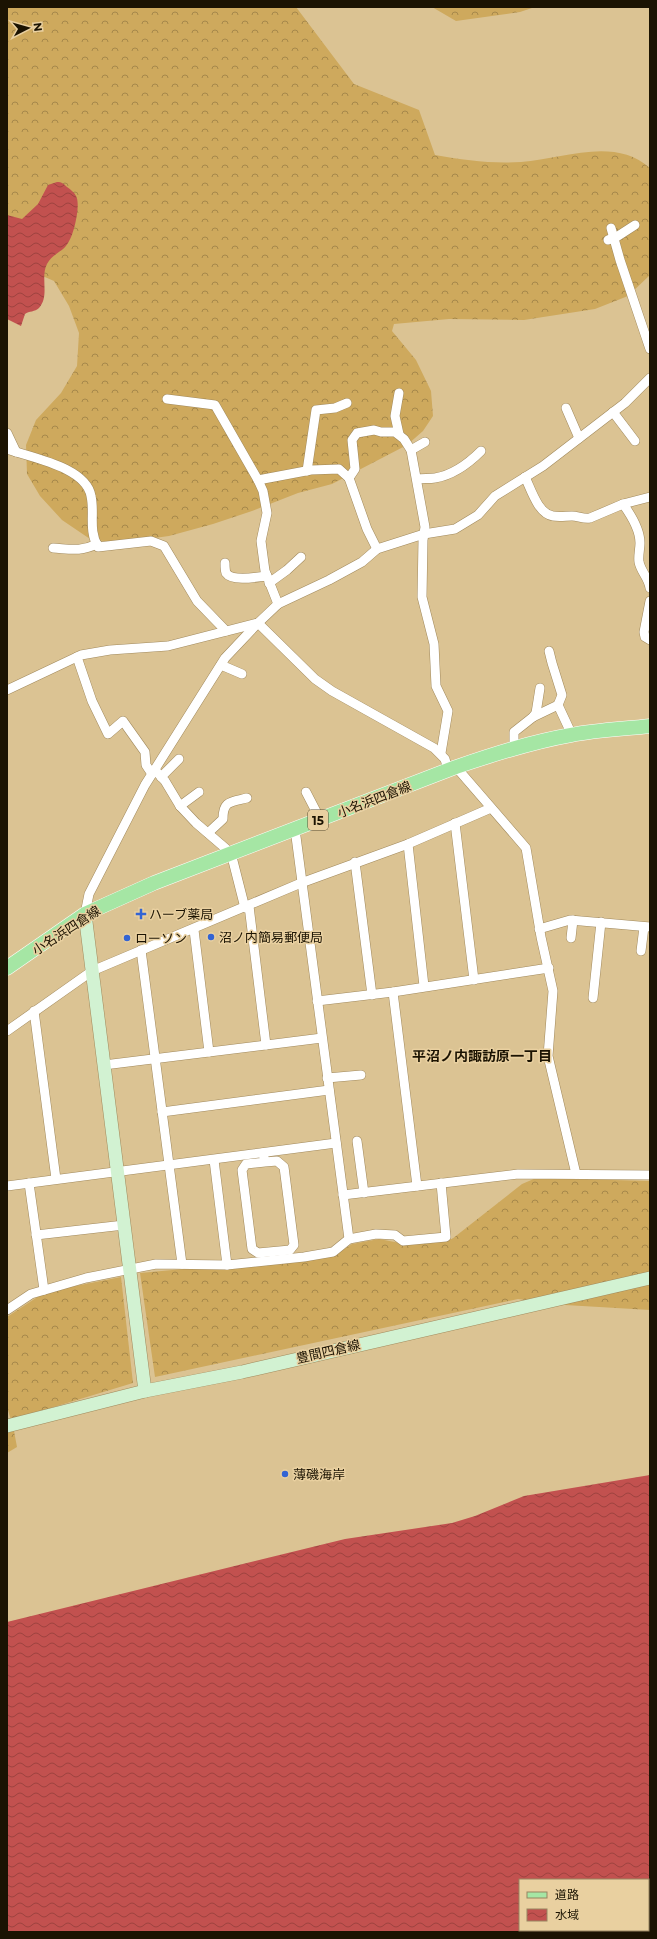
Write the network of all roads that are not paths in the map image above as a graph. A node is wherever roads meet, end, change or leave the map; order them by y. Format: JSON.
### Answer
{"nodes":[{"id":1,"x":635,"y":224,"type":"dead end"},
{"id":2,"x":611,"y":228,"type":"dead end"},
{"id":3,"x":611,"y":239,"type":"junction"},
{"id":4,"x":650,"y":349,"type":"edge"},
{"id":5,"x":650,"y":378,"type":"edge"},
{"id":6,"x":399,"y":393,"type":"dead end"},
{"id":7,"x":167,"y":399,"type":"dead end"},
{"id":8,"x":348,"y":403,"type":"dead end"},
{"id":9,"x":566,"y":408,"type":"dead end"},
{"id":10,"x":613,"y":412,"type":"junction"},
{"id":11,"x":7,"y":433,"type":"edge"},
{"id":12,"x":399,"y":434,"type":"junction"},
{"id":13,"x":579,"y":438,"type":"junction"},
{"id":14,"x":635,"y":441,"type":"dead end"},
{"id":15,"x":425,"y":442,"type":"dead end"},
{"id":16,"x":411,"y":450,"type":"junction"},
{"id":17,"x":11,"y":451,"type":"edge"},
{"id":18,"x":481,"y":451,"type":"dead end"},
{"id":19,"x":307,"y":471,"type":"junction"},
{"id":20,"x":525,"y":477,"type":"junction"},
{"id":21,"x":349,"y":478,"type":"junction"},
{"id":22,"x":417,"y":479,"type":"junction"},
{"id":23,"x":258,"y":480,"type":"junction"},
{"id":24,"x":650,"y":497,"type":"edge"},
{"id":25,"x":623,"y":504,"type":"junction"},
{"id":26,"x":424,"y":534,"type":"junction"},
{"id":27,"x":97,"y":544,"type":"junction"},
{"id":28,"x":53,"y":548,"type":"dead end"},
{"id":29,"x":376,"y":549,"type":"junction"},
{"id":30,"x":301,"y":557,"type":"dead end"},
{"id":31,"x":224,"y":563,"type":"dead end"},
{"id":32,"x":268,"y":579,"type":"junction"},
{"id":33,"x":650,"y":584,"type":"edge"},
{"id":34,"x":650,"y":600,"type":"edge"},
{"id":35,"x":278,"y":604,"type":"junction"},
{"id":36,"x":258,"y":623,"type":"junction"},
{"id":37,"x":226,"y":631,"type":"junction"},
{"id":38,"x":650,"y":640,"type":"edge"},
{"id":39,"x":550,"y":651,"type":"dead end"},
{"id":40,"x":77,"y":657,"type":"junction"},
{"id":41,"x":221,"y":665,"type":"junction"},
{"id":42,"x":242,"y":674,"type":"dead end"},
{"id":43,"x":540,"y":688,"type":"dead end"},
{"id":44,"x":7,"y":690,"type":"edge"},
{"id":45,"x":558,"y":705,"type":"junction"},
{"id":46,"x":533,"y":718,"type":"junction"},
{"id":47,"x":650,"y":726,"type":"edge"},
{"id":48,"x":572,"y":735,"type":"junction"},
{"id":49,"x":514,"y":748,"type":"junction"},
{"id":50,"x":440,"y":753,"type":"junction"},
{"id":51,"x":179,"y":759,"type":"dead end"},
{"id":52,"x":452,"y":769,"type":"junction"},
{"id":53,"x":156,"y":774,"type":"junction"},
{"id":54,"x":198,"y":792,"type":"dead end"},
{"id":55,"x":306,"y":792,"type":"dead end"},
{"id":56,"x":247,"y":798,"type":"dead end"},
{"id":57,"x":180,"y":806,"type":"junction"},
{"id":58,"x":491,"y":808,"type":"junction"},
{"id":59,"x":320,"y":819,"type":"junction"},
{"id":60,"x":455,"y":823,"type":"junction"},
{"id":61,"x":294,"y":829,"type":"junction"},
{"id":62,"x":208,"y":833,"type":"junction"},
{"id":63,"x":408,"y":844,"type":"junction"},
{"id":64,"x":231,"y":853,"type":"junction"},
{"id":65,"x":355,"y":862,"type":"junction"},
{"id":66,"x":301,"y":883,"type":"junction"},
{"id":67,"x":247,"y":907,"type":"junction"},
{"id":68,"x":85,"y":914,"type":"junction"},
{"id":69,"x":573,"y":920,"type":"junction"},
{"id":70,"x":601,"y":922,"type":"junction"},
{"id":71,"x":647,"y":927,"type":"edge"},
{"id":72,"x":539,"y":929,"type":"junction"},
{"id":73,"x":194,"y":930,"type":"junction"},
{"id":74,"x":571,"y":938,"type":"dead end"},
{"id":75,"x":141,"y":950,"type":"junction"},
{"id":76,"x":641,"y":951,"type":"dead end"},
{"id":77,"x":7,"y":968,"type":"edge"},
{"id":78,"x":549,"y":968,"type":"junction"},
{"id":79,"x":92,"y":971,"type":"junction"},
{"id":80,"x":474,"y":980,"type":"junction"},
{"id":81,"x":424,"y":986,"type":"junction"},
{"id":82,"x":393,"y":992,"type":"junction"},
{"id":83,"x":372,"y":995,"type":"junction"},
{"id":84,"x":593,"y":998,"type":"dead end"},
{"id":85,"x":317,"y":1001,"type":"junction"},
{"id":86,"x":34,"y":1011,"type":"junction"},
{"id":87,"x":7,"y":1031,"type":"edge"},
{"id":88,"x":322,"y":1038,"type":"junction"},
{"id":89,"x":266,"y":1045,"type":"junction"},
{"id":90,"x":209,"y":1052,"type":"junction"},
{"id":91,"x":155,"y":1059,"type":"junction"},
{"id":92,"x":104,"y":1065,"type":"junction"},
{"id":93,"x":361,"y":1075,"type":"dead end"},
{"id":94,"x":327,"y":1078,"type":"junction"},
{"id":95,"x":329,"y":1090,"type":"junction"},
{"id":96,"x":162,"y":1112,"type":"junction"},
{"id":97,"x":357,"y":1141,"type":"dead end"},
{"id":98,"x":336,"y":1143,"type":"junction"},
{"id":99,"x":264,"y":1157,"type":"junction"},
{"id":100,"x":214,"y":1160,"type":"junction"},
{"id":101,"x":169,"y":1165,"type":"junction"},
{"id":102,"x":118,"y":1172,"type":"junction"},
{"id":103,"x":576,"y":1174,"type":"junction"},
{"id":104,"x":650,"y":1175,"type":"edge"},
{"id":105,"x":56,"y":1179,"type":"junction"},
{"id":106,"x":29,"y":1183,"type":"junction"},
{"id":107,"x":441,"y":1183,"type":"junction"},
{"id":108,"x":7,"y":1186,"type":"edge"},
{"id":109,"x":417,"y":1186,"type":"junction"},
{"id":110,"x":364,"y":1193,"type":"junction"},
{"id":111,"x":343,"y":1195,"type":"junction"},
{"id":112,"x":124,"y":1224,"type":"junction"},
{"id":113,"x":36,"y":1235,"type":"junction"},
{"id":114,"x":349,"y":1240,"type":"junction"},
{"id":115,"x":182,"y":1264,"type":"junction"},
{"id":116,"x":227,"y":1265,"type":"junction"},
{"id":117,"x":130,"y":1271,"type":"junction"},
{"id":118,"x":650,"y":1278,"type":"edge"},
{"id":119,"x":44,"y":1290,"type":"junction"},
{"id":120,"x":7,"y":1310,"type":"edge"},
{"id":121,"x":145,"y":1391,"type":"junction"},
{"id":122,"x":7,"y":1426,"type":"edge"}],
"edges":[{"from":1,"to":3,"type":"street"},
{"from":2,"to":3,"type":"street"},
{"from":3,"to":4,"type":"street"},
{"from":5,"to":10,"type":"street"},
{"from":6,"to":12,"type":"street"},
{"from":7,"to":23,"type":"street"},
{"from":8,"to":19,"type":"street"},
{"from":9,"to":13,"type":"street"},
{"from":10,"to":13,"type":"street"},
{"from":10,"to":14,"type":"street"},
{"from":11,"to":17,"type":"street"},
{"from":12,"to":16,"type":"street"},
{"from":12,"to":21,"type":"street"},
{"from":13,"to":20,"type":"street"},
{"from":15,"to":16,"type":"street"},
{"from":16,"to":22,"type":"street"},
{"from":17,"to":27,"type":"street"},
{"from":18,"to":22,"type":"street"},
{"from":19,"to":21,"type":"street"},
{"from":19,"to":23,"type":"street"},
{"from":20,"to":25,"type":"street"},
{"from":20,"to":26,"type":"street"},
{"from":21,"to":29,"type":"street"},
{"from":22,"to":26,"type":"street"},
{"from":23,"to":32,"type":"street"},
{"from":24,"to":25,"type":"street"},
{"from":25,"to":33,"type":"street"},
{"from":26,"to":29,"type":"street"},
{"from":26,"to":50,"type":"street"},
{"from":27,"to":28,"type":"street"},
{"from":27,"to":37,"type":"street"},
{"from":29,"to":35,"type":"street"},
{"from":30,"to":32,"type":"street"},
{"from":31,"to":32,"type":"street"},
{"from":32,"to":35,"type":"street"},
{"from":34,"to":38,"type":"street"},
{"from":35,"to":36,"type":"street"},
{"from":36,"to":37,"type":"street"},
{"from":36,"to":41,"type":"street"},
{"from":36,"to":50,"type":"street"},
{"from":37,"to":40,"type":"street"},
{"from":39,"to":45,"type":"street"},
{"from":40,"to":44,"type":"street"},
{"from":40,"to":53,"type":"street"},
{"from":41,"to":42,"type":"street"},
{"from":41,"to":53,"type":"street"},
{"from":43,"to":46,"type":"street"},
{"from":45,"to":46,"type":"street"},
{"from":45,"to":48,"type":"street"},
{"from":46,"to":49,"type":"street"},
{"from":47,"to":48,"type":"main road","name":"小名浜四倉線","number":"15"},
{"from":48,"to":49,"type":"main road","name":"小名浜四倉線","number":"15"},
{"from":49,"to":52,"type":"main road","name":"小名浜四倉線","number":"15"},
{"from":50,"to":52,"type":"street"},
{"from":51,"to":53,"type":"street"},
{"from":52,"to":58,"type":"street"},
{"from":52,"to":59,"type":"main road","name":"小名浜四倉線","number":"15"},
{"from":53,"to":57,"type":"street"},
{"from":53,"to":68,"type":"street"},
{"from":54,"to":57,"type":"street"},
{"from":55,"to":59,"type":"street"},
{"from":56,"to":62,"type":"street"},
{"from":57,"to":62,"type":"street"},
{"from":58,"to":60,"type":"street"},
{"from":58,"to":72,"type":"street"},
{"from":59,"to":61,"type":"main road","name":"小名浜四倉線","number":"15"},
{"from":60,"to":63,"type":"street"},
{"from":60,"to":80,"type":"street"},
{"from":61,"to":64,"type":"main road","name":"小名浜四倉線","number":"15"},
{"from":61,"to":66,"type":"street"},
{"from":62,"to":64,"type":"street"},
{"from":63,"to":65,"type":"street"},
{"from":63,"to":81,"type":"street"},
{"from":64,"to":67,"type":"street"},
{"from":64,"to":68,"type":"main road","name":"小名浜四倉線","number":"15"},
{"from":65,"to":66,"type":"street"},
{"from":65,"to":83,"type":"street"},
{"from":66,"to":67,"type":"street"},
{"from":66,"to":85,"type":"street"},
{"from":67,"to":73,"type":"street"},
{"from":67,"to":89,"type":"street"},
{"from":68,"to":77,"type":"main road","name":"小名浜四倉線","number":"15"},
{"from":68,"to":79,"type":"main road"},
{"from":69,"to":70,"type":"street"},
{"from":69,"to":72,"type":"street"},
{"from":69,"to":74,"type":"street"},
{"from":70,"to":71,"type":"street"},
{"from":70,"to":84,"type":"street"},
{"from":71,"to":76,"type":"street"},
{"from":72,"to":78,"type":"street"},
{"from":73,"to":75,"type":"street"},
{"from":73,"to":90,"type":"street"},
{"from":75,"to":79,"type":"street"},
{"from":75,"to":91,"type":"street"},
{"from":78,"to":80,"type":"street"},
{"from":78,"to":103,"type":"street"},
{"from":79,"to":86,"type":"street"},
{"from":79,"to":92,"type":"main road"},
{"from":80,"to":81,"type":"street"},
{"from":81,"to":82,"type":"street"},
{"from":82,"to":83,"type":"street"},
{"from":82,"to":109,"type":"street"},
{"from":83,"to":85,"type":"street"},
{"from":85,"to":88,"type":"street"},
{"from":86,"to":87,"type":"street"},
{"from":86,"to":105,"type":"street"},
{"from":88,"to":89,"type":"street"},
{"from":88,"to":94,"type":"street"},
{"from":89,"to":90,"type":"street"},
{"from":90,"to":91,"type":"street"},
{"from":91,"to":92,"type":"street"},
{"from":91,"to":96,"type":"street"},
{"from":92,"to":102,"type":"main road"},
{"from":93,"to":94,"type":"street"},
{"from":94,"to":95,"type":"street"},
{"from":95,"to":96,"type":"street"},
{"from":95,"to":98,"type":"street"},
{"from":96,"to":101,"type":"street"},
{"from":97,"to":110,"type":"street"},
{"from":98,"to":99,"type":"street"},
{"from":98,"to":111,"type":"street"},
{"from":99,"to":99,"type":"street"},
{"from":99,"to":100,"type":"street"},
{"from":100,"to":101,"type":"street"},
{"from":100,"to":116,"type":"street"},
{"from":101,"to":102,"type":"street"},
{"from":101,"to":115,"type":"street"},
{"from":102,"to":105,"type":"street"},
{"from":102,"to":112,"type":"main road"},
{"from":103,"to":104,"type":"street"},
{"from":103,"to":107,"type":"street"},
{"from":105,"to":106,"type":"street"},
{"from":106,"to":108,"type":"street"},
{"from":106,"to":113,"type":"street"},
{"from":107,"to":109,"type":"street"},
{"from":107,"to":114,"type":"street"},
{"from":109,"to":110,"type":"street"},
{"from":110,"to":111,"type":"street"},
{"from":111,"to":114,"type":"street"},
{"from":112,"to":113,"type":"street"},
{"from":112,"to":117,"type":"main road"},
{"from":113,"to":119,"type":"street"},
{"from":114,"to":116,"type":"street"},
{"from":115,"to":116,"type":"street"},
{"from":115,"to":117,"type":"street"},
{"from":117,"to":119,"type":"street"},
{"from":117,"to":121,"type":"main road"},
{"from":118,"to":121,"type":"main road","name":"豊間四倉線"},
{"from":119,"to":120,"type":"street"},
{"from":121,"to":122,"type":"main road","name":"豊間四倉線"}]}
